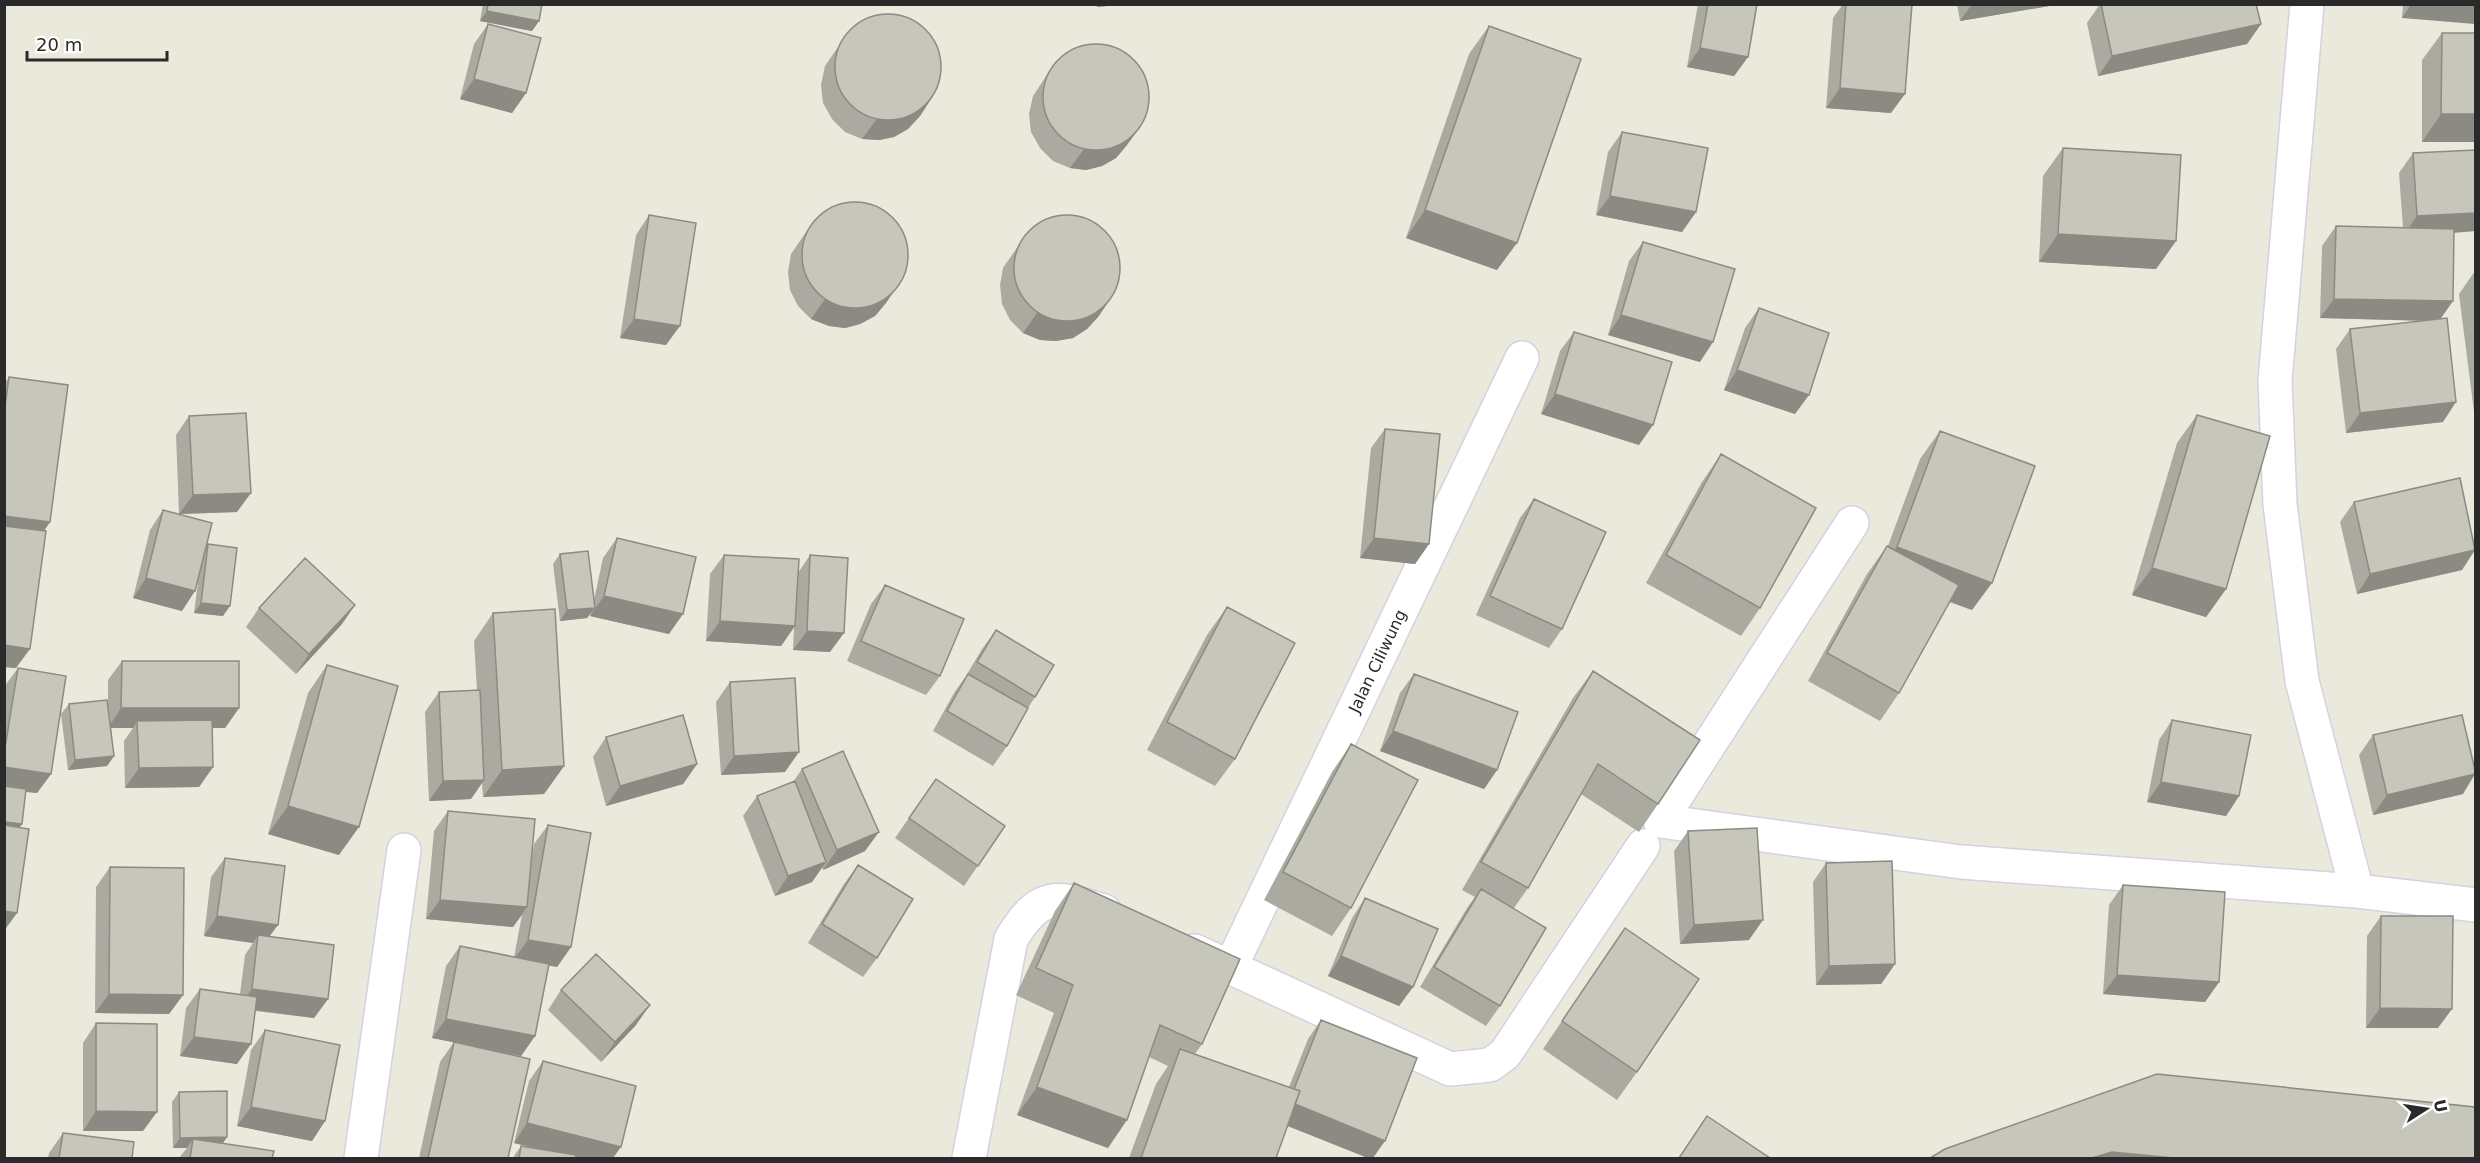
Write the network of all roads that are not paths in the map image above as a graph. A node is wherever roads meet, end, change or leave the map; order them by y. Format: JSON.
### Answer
{"nodes":[{"id":1,"x":2307,"y":4,"type":"edge"},
{"id":2,"x":1522,"y":358,"type":"dead end"},
{"id":3,"x":1852,"y":523,"type":"dead end"},
{"id":4,"x":1643,"y":846,"type":"dead end"},
{"id":5,"x":404,"y":850,"type":"dead end"},
{"id":6,"x":2357,"y":891,"type":"junction"},
{"id":7,"x":2475,"y":905,"type":"edge"},
{"id":8,"x":1129,"y":922,"type":"edge"},
{"id":9,"x":1170,"y":939,"type":"edge"},
{"id":10,"x":1231,"y":966,"type":"junction"},
{"id":11,"x":361,"y":1158,"type":"edge"},
{"id":12,"x":969,"y":1158,"type":"edge"}],
"edges":[{"from":1,"to":6,"type":"street"},
{"from":2,"to":10,"type":"street","name":"Jalan Ciliwung"},
{"from":3,"to":6,"type":"street"},
{"from":4,"to":10,"type":"street"},
{"from":5,"to":11,"type":"street"},
{"from":6,"to":7,"type":"street"},
{"from":8,"to":12,"type":"street"},
{"from":9,"to":10,"type":"street"}]}
